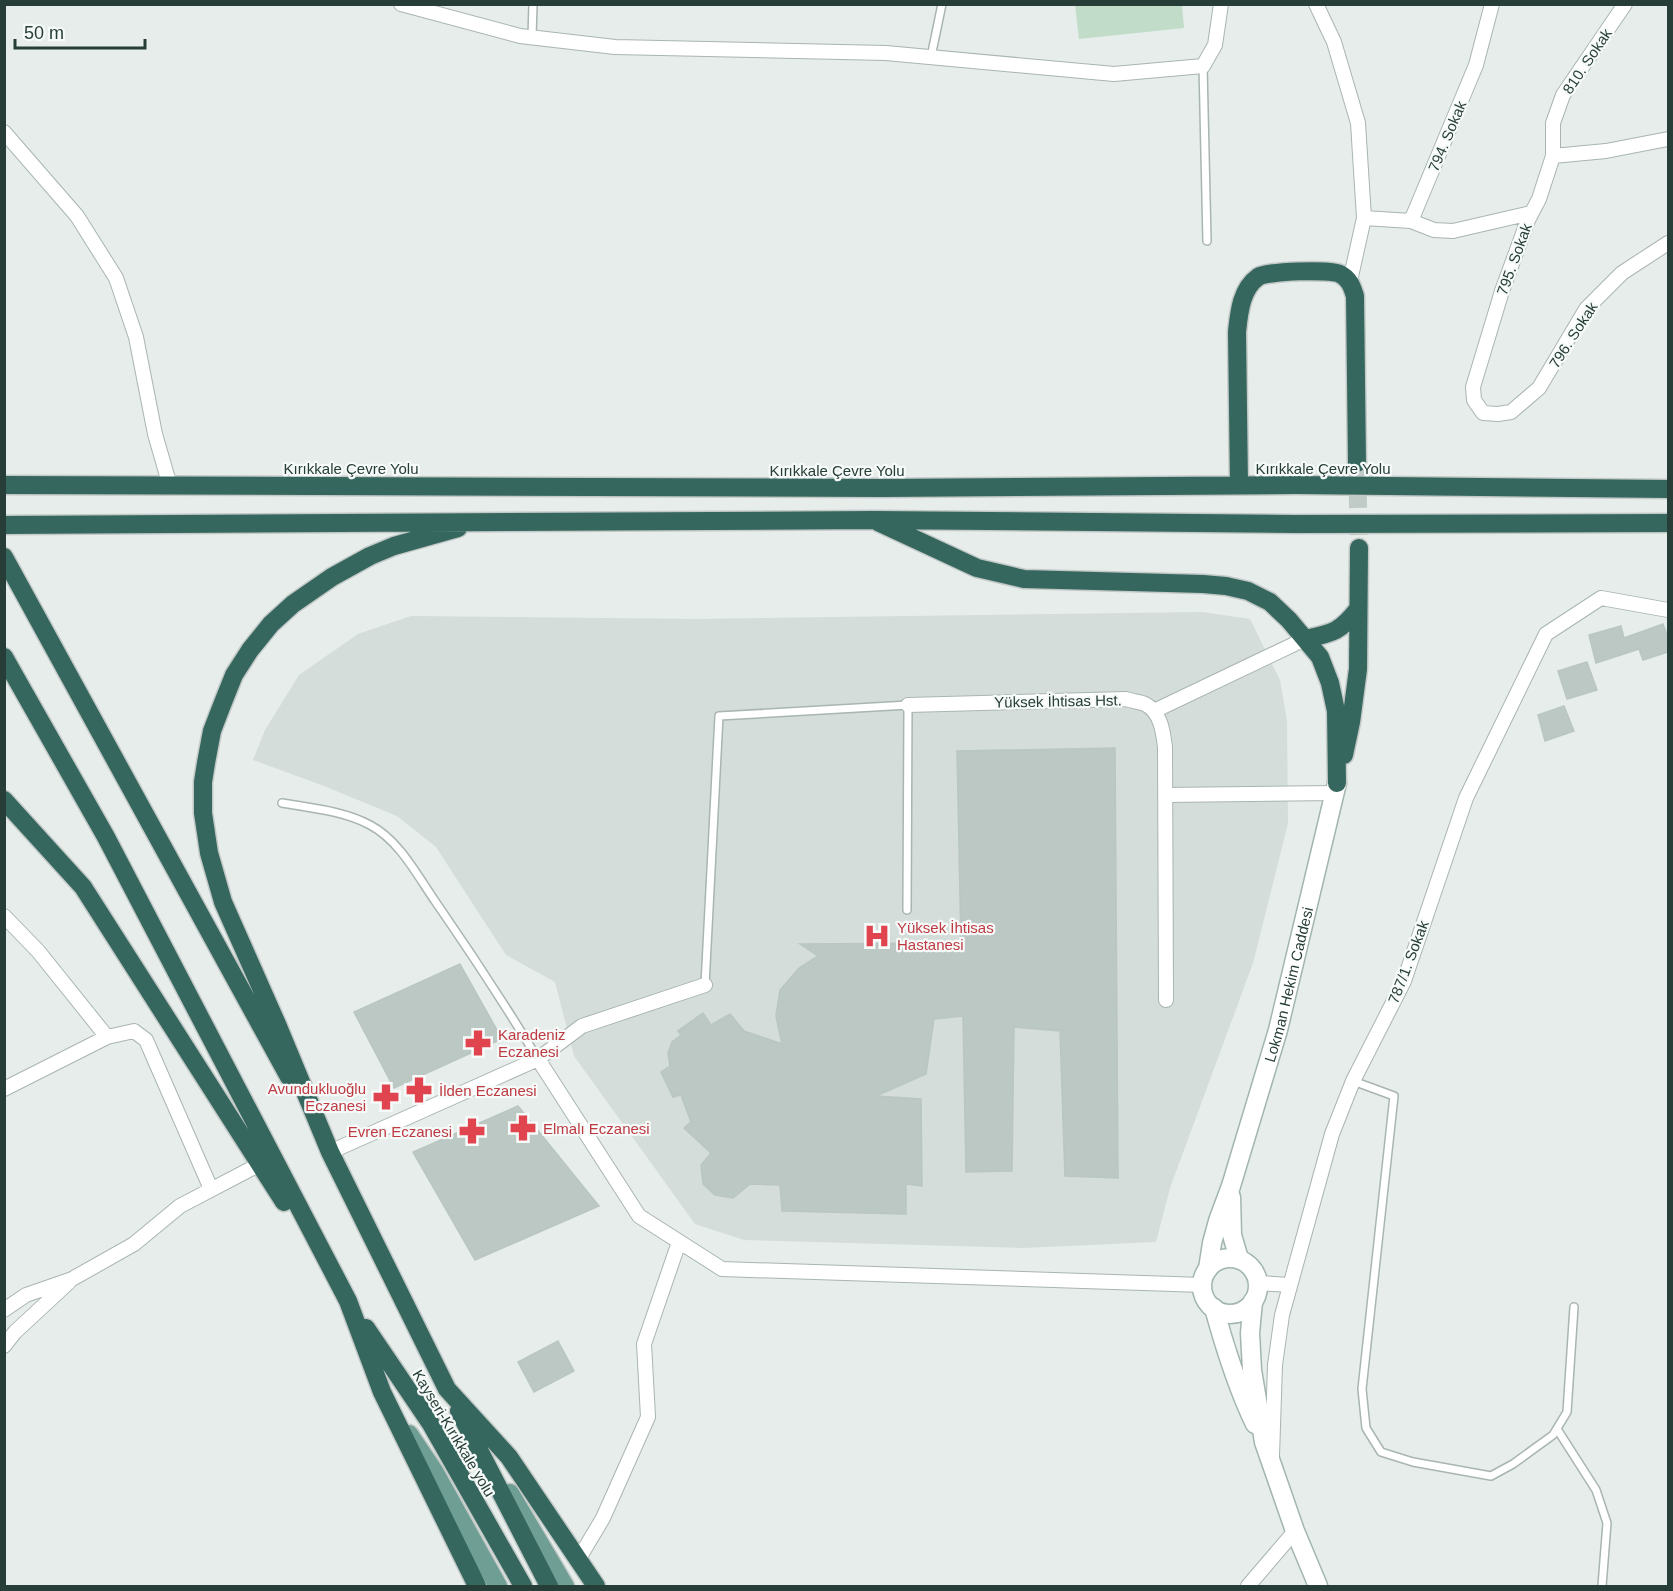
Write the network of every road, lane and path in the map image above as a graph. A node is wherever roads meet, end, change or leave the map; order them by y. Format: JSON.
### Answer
{"nodes":[{"id":1,"x":401,"y":4,"type":"edge"},
{"id":2,"x":533,"y":4,"type":"edge"},
{"id":3,"x":942,"y":4,"type":"edge"},
{"id":4,"x":1221,"y":4,"type":"edge"},
{"id":5,"x":1316,"y":4,"type":"edge"},
{"id":6,"x":1492,"y":4,"type":"edge"},
{"id":7,"x":1625,"y":4,"type":"edge"},
{"id":8,"x":532,"y":37,"type":"junction"},
{"id":9,"x":931,"y":57,"type":"junction"},
{"id":10,"x":1203,"y":66,"type":"junction"},
{"id":11,"x":4,"y":132,"type":"edge"},
{"id":12,"x":1668,"y":139,"type":"edge"},
{"id":13,"x":1553,"y":156,"type":"junction"},
{"id":14,"x":1531,"y":213,"type":"junction"},
{"id":15,"x":1364,"y":218,"type":"junction"},
{"id":16,"x":1411,"y":221,"type":"junction"},
{"id":17,"x":1207,"y":241,"type":"dead end"},
{"id":18,"x":1668,"y":243,"type":"edge"},
{"id":19,"x":1350,"y":281,"type":"junction"},
{"id":20,"x":1539,"y":388,"type":"joint"},
{"id":21,"x":1357,"y":463,"type":"tunnel mouth"},
{"id":22,"x":4,"y":484,"type":"edge"},
{"id":23,"x":170,"y":486,"type":"junction"},
{"id":24,"x":1239,"y":486,"type":"junction"},
{"id":25,"x":1668,"y":489,"type":"edge"},
{"id":26,"x":874,"y":520,"type":"junction"},
{"id":27,"x":480,"y":522,"type":"junction"},
{"id":28,"x":1668,"y":523,"type":"edge"},
{"id":29,"x":4,"y":525,"type":"edge"},
{"id":30,"x":1359,"y":548,"type":"tunnel mouth"},
{"id":31,"x":4,"y":557,"type":"edge"},
{"id":32,"x":1359,"y":609,"type":"junction"},
{"id":33,"x":1668,"y":610,"type":"edge"},
{"id":34,"x":1305,"y":639,"type":"junction"},
{"id":35,"x":4,"y":657,"type":"edge"},
{"id":36,"x":908,"y":705,"type":"junction"},
{"id":37,"x":1154,"y":711,"type":"junction"},
{"id":38,"x":1336,"y":788,"type":"junction"},
{"id":39,"x":1165,"y":795,"type":"junction"},
{"id":40,"x":4,"y":800,"type":"edge"},
{"id":41,"x":282,"y":803,"type":"dead end"},
{"id":42,"x":907,"y":910,"type":"dead end"},
{"id":43,"x":4,"y":916,"type":"edge"},
{"id":44,"x":705,"y":985,"type":"joint"},
{"id":45,"x":1166,"y":999,"type":"dead end"},
{"id":46,"x":107,"y":1037,"type":"junction"},
{"id":47,"x":537,"y":1059,"type":"junction"},
{"id":48,"x":1353,"y":1080,"type":"junction"},
{"id":49,"x":4,"y":1089,"type":"edge"},
{"id":50,"x":330,"y":1152,"type":"junction"},
{"id":51,"x":260,"y":1164,"type":"junction"},
{"id":52,"x":1231,"y":1186,"type":"junction"},
{"id":53,"x":212,"y":1190,"type":"junction"},
{"id":54,"x":679,"y":1242,"type":"junction"},
{"id":55,"x":1239,"y":1259,"type":"junction"},
{"id":56,"x":1205,"y":1277,"type":"junction"},
{"id":57,"x":72,"y":1279,"type":"junction"},
{"id":58,"x":1258,"y":1283,"type":"junction"},
{"id":59,"x":1290,"y":1285,"type":"junction"},
{"id":60,"x":348,"y":1301,"type":"junction"},
{"id":61,"x":1253,"y":1301,"type":"junction"},
{"id":62,"x":1574,"y":1307,"type":"dead end"},
{"id":63,"x":1214,"y":1308,"type":"junction"},
{"id":64,"x":4,"y":1310,"type":"edge"},
{"id":65,"x":4,"y":1346,"type":"edge"},
{"id":66,"x":447,"y":1389,"type":"junction"},
{"id":67,"x":382,"y":1392,"type":"junction"},
{"id":68,"x":1557,"y":1429,"type":"junction"},
{"id":69,"x":1264,"y":1442,"type":"junction"},
{"id":70,"x":1271,"y":1466,"type":"junction"},
{"id":71,"x":1295,"y":1531,"type":"junction"},
{"id":72,"x":578,"y":1560,"type":"junction"},
{"id":73,"x":477,"y":1587,"type":"edge"},
{"id":74,"x":498,"y":1587,"type":"edge"},
{"id":75,"x":523,"y":1587,"type":"edge"},
{"id":76,"x":549,"y":1587,"type":"edge"},
{"id":77,"x":565,"y":1587,"type":"edge"},
{"id":78,"x":596,"y":1587,"type":"edge"},
{"id":79,"x":1248,"y":1587,"type":"edge"},
{"id":80,"x":1318,"y":1587,"type":"edge"},
{"id":81,"x":1602,"y":1587,"type":"edge"}],
"edges":[{"from":1,"to":8,"type":"street"},
{"from":2,"to":8,"type":"lane"},
{"from":3,"to":9,"type":"lane"},
{"from":4,"to":10,"type":"street"},
{"from":5,"to":15,"type":"street"},
{"from":6,"to":16,"type":"street","name":"794. Sokak"},
{"from":7,"to":13,"type":"street","name":"810. Sokak"},
{"from":8,"to":9,"type":"street"},
{"from":9,"to":10,"type":"street"},
{"from":10,"to":17,"type":"lane"},
{"from":11,"to":23,"type":"street"},
{"from":12,"to":13,"type":"street"},
{"from":13,"to":14,"type":"street","name":"795. Sokak"},
{"from":14,"to":16,"type":"street"},
{"from":14,"to":20,"type":"street","name":"795. Sokak"},
{"from":15,"to":16,"type":"street"},
{"from":15,"to":19,"type":"street"},
{"from":18,"to":20,"type":"street","name":"796. Sokak"},
{"from":19,"to":21,"type":"highway"},
{"from":19,"to":24,"type":"highway"},
{"from":22,"to":23,"type":"highway","name":"Kırıkkale Çevre Yolu"},
{"from":23,"to":24,"type":"highway","name":"Kırıkkale Çevre Yolu"},
{"from":24,"to":25,"type":"highway","name":"Kırıkkale Çevre Yolu"},
{"from":26,"to":27,"type":"highway"},
{"from":26,"to":28,"type":"highway"},
{"from":26,"to":34,"type":"highway"},
{"from":27,"to":29,"type":"highway"},
{"from":27,"to":50,"type":"highway"},
{"from":30,"to":32,"type":"highway"},
{"from":31,"to":50,"type":"highway"},
{"from":32,"to":34,"type":"highway"},
{"from":32,"to":38,"type":"highway"},
{"from":33,"to":48,"type":"street","name":"787/1. Sokak"},
{"from":34,"to":37,"type":"street"},
{"from":34,"to":38,"type":"highway"},
{"from":35,"to":60,"type":"highway"},
{"from":36,"to":37,"type":"street","name":"Yüksek İhtisas Hst."},
{"from":36,"to":42,"type":"lane"},
{"from":36,"to":44,"type":"lane"},
{"from":37,"to":39,"type":"street"},
{"from":38,"to":39,"type":"street"},
{"from":38,"to":52,"type":"street","name":"Lokman Hekim Caddesi"},
{"from":39,"to":45,"type":"street"},
{"from":40,"to":51,"type":"highway"},
{"from":41,"to":47,"type":"lane"},
{"from":43,"to":46,"type":"street"},
{"from":44,"to":47,"type":"street"},
{"from":46,"to":49,"type":"street"},
{"from":46,"to":53,"type":"street"},
{"from":47,"to":50,"type":"street"},
{"from":47,"to":54,"type":"street"},
{"from":48,"to":59,"type":"street","name":"787/1. Sokak"},
{"from":48,"to":68,"type":"lane"},
{"from":50,"to":66,"type":"highway","name":"Kayseri-Kırıkkale yolu"},
{"from":51,"to":53,"type":"street"},
{"from":51,"to":60,"type":"highway"},
{"from":52,"to":55,"type":"street"},
{"from":52,"to":56,"type":"street"},
{"from":53,"to":57,"type":"street"},
{"from":54,"to":56,"type":"street"},
{"from":54,"to":72,"type":"street"},
{"from":55,"to":56,"type":"street"},
{"from":55,"to":58,"type":"street"},
{"from":56,"to":63,"type":"street"},
{"from":57,"to":64,"type":"street"},
{"from":57,"to":65,"type":"street"},
{"from":58,"to":59,"type":"street"},
{"from":58,"to":61,"type":"street"},
{"from":59,"to":70,"type":"street","name":"787/1. Sokak"},
{"from":60,"to":67,"type":"highway"},
{"from":60,"to":75,"type":"highway","name":"Kayseri-Kırıkkale yolu"},
{"from":61,"to":63,"type":"street"},
{"from":61,"to":69,"type":"street"},
{"from":62,"to":68,"type":"lane"},
{"from":63,"to":69,"type":"street"},
{"from":66,"to":72,"type":"highway"},
{"from":66,"to":76,"type":"highway","name":"Kayseri-Kırıkkale yolu"},
{"from":66,"to":77,"type":"main road"},
{"from":67,"to":73,"type":"highway"},
{"from":67,"to":74,"type":"main road"},
{"from":68,"to":81,"type":"lane"},
{"from":69,"to":70,"type":"street"},
{"from":70,"to":71,"type":"street"},
{"from":71,"to":79,"type":"street"},
{"from":71,"to":80,"type":"street"},
{"from":72,"to":78,"type":"highway"}]}
